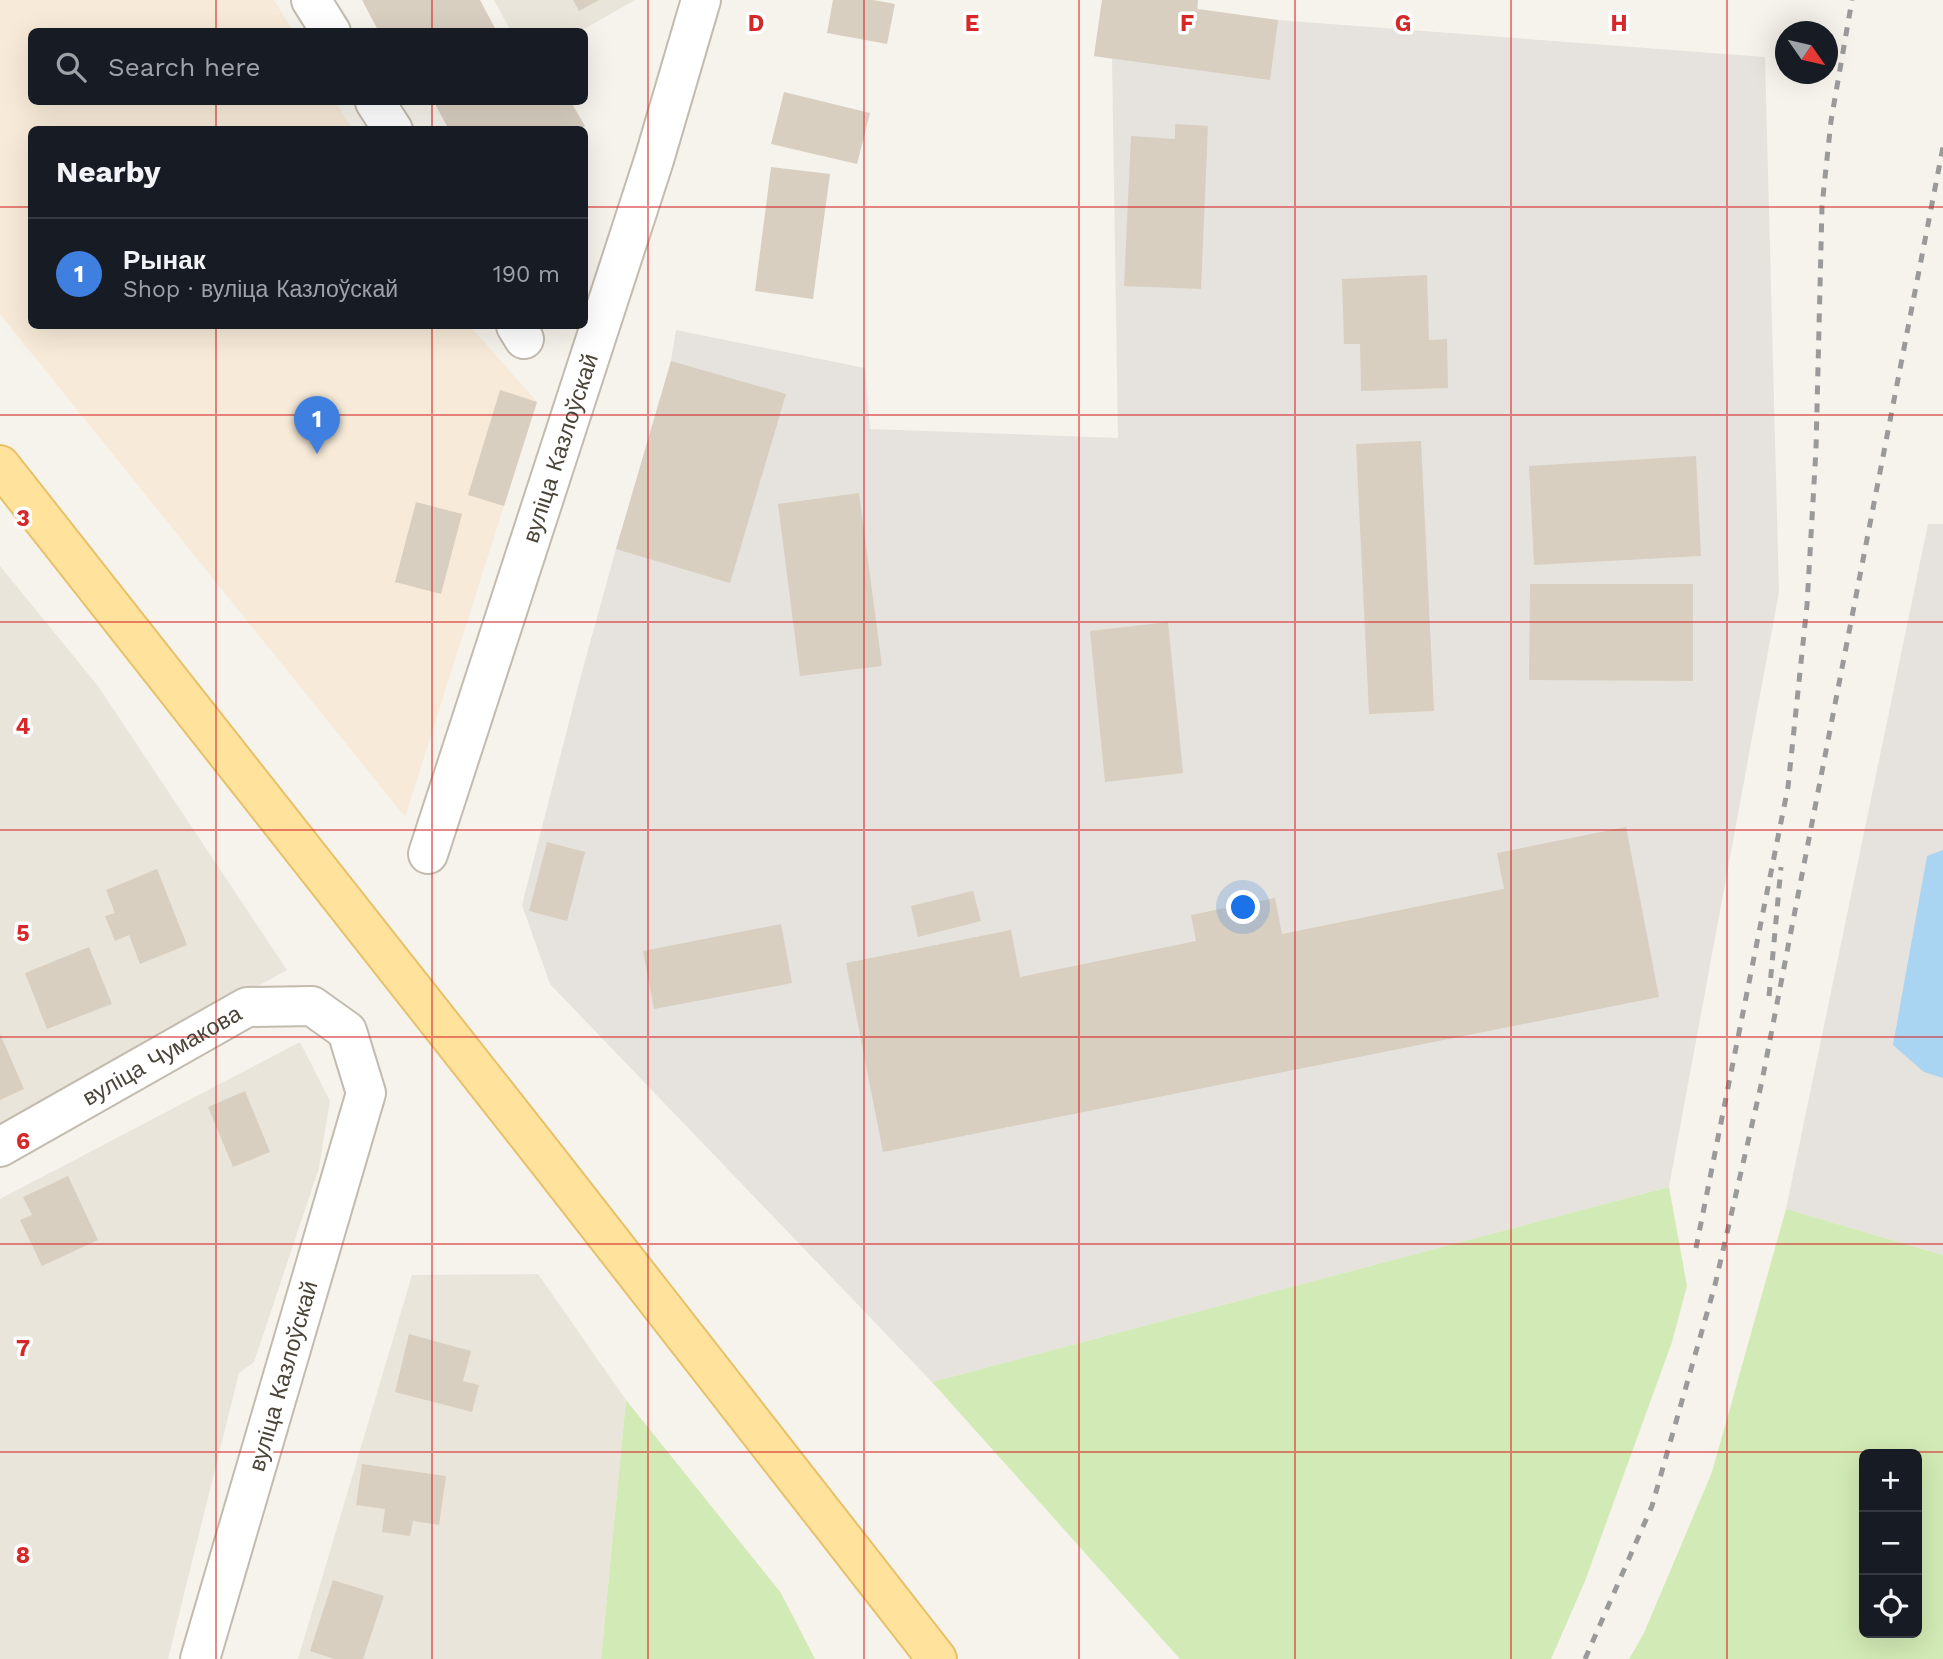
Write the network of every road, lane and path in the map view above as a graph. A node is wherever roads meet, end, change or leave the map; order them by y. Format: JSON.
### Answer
{"nodes":[{"id":1,"x":311,"y":0,"type":"edge"},
{"id":2,"x":701,"y":0,"type":"edge"},
{"id":3,"x":328,"y":28,"type":"edge"},
{"id":4,"x":377,"y":105,"type":"edge"},
{"id":5,"x":390,"y":126,"type":"edge"},
{"id":6,"x":0,"y":465,"type":"edge"},
{"id":7,"x":428,"y":854,"type":"dead end"},
{"id":8,"x":366,"y":1093,"type":"joint"},
{"id":9,"x":0,"y":1147,"type":"edge"},
{"id":10,"x":200,"y":1659,"type":"edge"},
{"id":11,"x":937,"y":1659,"type":"edge"}],
"edges":[{"from":1,"to":3,"type":"street"},
{"from":2,"to":7,"type":"street","name":"вуліца Казлоўскай"},
{"from":4,"to":5,"type":"street"},
{"from":6,"to":11,"type":"main road"},
{"from":8,"to":9,"type":"street","name":"вуліца Чумакова"},
{"from":8,"to":10,"type":"street","name":"вуліца Казлоўскай"}]}
